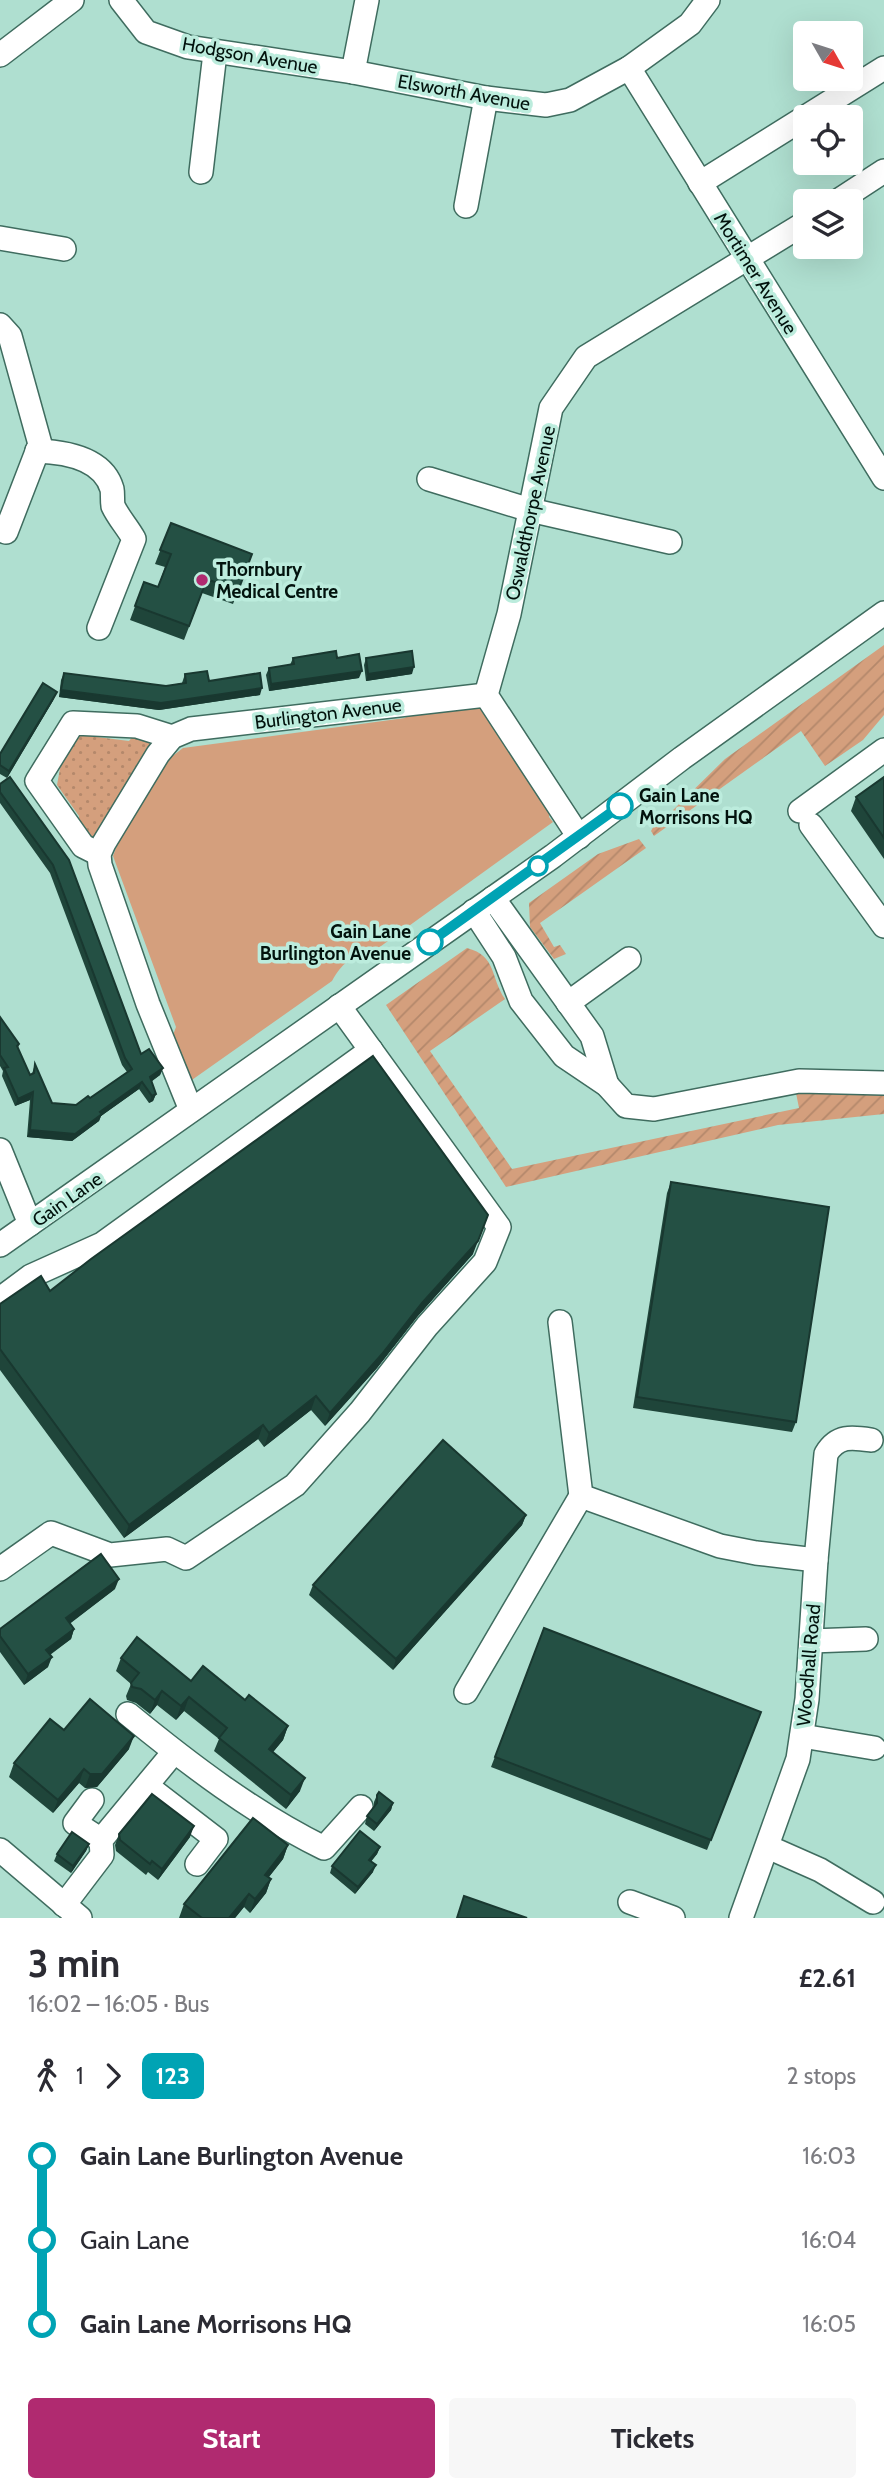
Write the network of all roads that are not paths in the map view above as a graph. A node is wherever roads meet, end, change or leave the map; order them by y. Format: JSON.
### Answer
{"nodes":[{"id":1,"x":72,"y":0,"type":"edge"},
{"id":2,"x":121,"y":0,"type":"edge"},
{"id":3,"x":367,"y":0,"type":"edge"},
{"id":4,"x":708,"y":0,"type":"edge"},
{"id":5,"x":215,"y":53,"type":"junction"},
{"id":6,"x":0,"y":55,"type":"edge"},
{"id":7,"x":629,"y":68,"type":"junction"},
{"id":8,"x":884,"y":68,"type":"edge"},
{"id":9,"x":353,"y":72,"type":"junction"},
{"id":10,"x":486,"y":98,"type":"junction"},
{"id":11,"x":884,"y":171,"type":"edge"},
{"id":12,"x":201,"y":172,"type":"dead end"},
{"id":13,"x":700,"y":183,"type":"junction"},
{"id":14,"x":856,"y":189,"type":"edge"},
{"id":15,"x":466,"y":206,"type":"dead end"},
{"id":16,"x":793,"y":231,"type":"edge"},
{"id":17,"x":0,"y":238,"type":"edge"},
{"id":18,"x":64,"y":250,"type":"dead end"},
{"id":19,"x":747,"y":260,"type":"junction"},
{"id":20,"x":0,"y":325,"type":"edge"},
{"id":21,"x":37,"y":451,"type":"junction"},
{"id":22,"x":884,"y":478,"type":"edge"},
{"id":23,"x":429,"y":479,"type":"dead end"},
{"id":24,"x":530,"y":510,"type":"junction"},
{"id":25,"x":0,"y":530,"type":"edge"},
{"id":26,"x":670,"y":542,"type":"dead end"},
{"id":27,"x":884,"y":613,"type":"edge"},
{"id":28,"x":99,"y":628,"type":"dead end"},
{"id":29,"x":486,"y":695,"type":"junction"},
{"id":30,"x":172,"y":737,"type":"junction"},
{"id":31,"x":883,"y":750,"type":"edge"},
{"id":32,"x":579,"y":837,"type":"junction"},
{"id":33,"x":99,"y":854,"type":"junction"},
{"id":34,"x":483,"y":905,"type":"junction"},
{"id":35,"x":884,"y":926,"type":"edge"},
{"id":36,"x":629,"y":959,"type":"dead end"},
{"id":37,"x":568,"y":1003,"type":"junction"},
{"id":38,"x":339,"y":1006,"type":"junction"},
{"id":39,"x":592,"y":1036,"type":"junction"},
{"id":40,"x":371,"y":1050,"type":"junction"},
{"id":41,"x":564,"y":1056,"type":"junction"},
{"id":42,"x":884,"y":1083,"type":"edge"},
{"id":43,"x":607,"y":1085,"type":"junction"},
{"id":44,"x":191,"y":1110,"type":"junction"},
{"id":45,"x":0,"y":1150,"type":"edge"},
{"id":46,"x":30,"y":1224,"type":"junction"},
{"id":47,"x":0,"y":1245,"type":"edge"},
{"id":48,"x":0,"y":1298,"type":"edge"},
{"id":49,"x":560,"y":1322,"type":"dead end"},
{"id":50,"x":872,"y":1440,"type":"dead end"},
{"id":51,"x":581,"y":1496,"type":"junction"},
{"id":52,"x":816,"y":1560,"type":"junction"},
{"id":53,"x":0,"y":1569,"type":"edge"},
{"id":54,"x":866,"y":1639,"type":"dead end"},
{"id":55,"x":811,"y":1641,"type":"junction"},
{"id":56,"x":466,"y":1692,"type":"dead end"},
{"id":57,"x":128,"y":1714,"type":"dead end"},
{"id":58,"x":802,"y":1736,"type":"junction"},
{"id":59,"x":174,"y":1752,"type":"junction"},
{"id":60,"x":862,"y":1754,"type":"dead end"},
{"id":61,"x":147,"y":1786,"type":"junction"},
{"id":62,"x":92,"y":1800,"type":"dead end"},
{"id":63,"x":361,"y":1807,"type":"dead end"},
{"id":64,"x":101,"y":1840,"type":"junction"},
{"id":65,"x":768,"y":1847,"type":"junction"},
{"id":66,"x":0,"y":1850,"type":"edge"},
{"id":67,"x":197,"y":1864,"type":"dead end"},
{"id":68,"x":630,"y":1902,"type":"dead end"},
{"id":69,"x":873,"y":1902,"type":"dead end"},
{"id":70,"x":72,"y":1911,"type":"edge"},
{"id":71,"x":673,"y":1918,"type":"edge"},
{"id":72,"x":741,"y":1918,"type":"edge"}],
"edges":[{"from":1,"to":6,"type":"street"},
{"from":2,"to":5,"type":"street","name":"Hodgson Avenue"},
{"from":3,"to":9,"type":"street"},
{"from":4,"to":7,"type":"street","name":"Elsworth Avenue"},
{"from":5,"to":9,"type":"street","name":"Hodgson Avenue"},
{"from":5,"to":12,"type":"street"},
{"from":7,"to":10,"type":"street","name":"Elsworth Avenue"},
{"from":7,"to":13,"type":"street","name":"Mortimer Avenue"},
{"from":8,"to":13,"type":"street"},
{"from":9,"to":10,"type":"street","name":"Elsworth Avenue"},
{"from":10,"to":15,"type":"street"},
{"from":11,"to":14,"type":"street"},
{"from":13,"to":19,"type":"street","name":"Mortimer Avenue"},
{"from":16,"to":19,"type":"street","name":"Oswaldthorpe Avenue"},
{"from":17,"to":18,"type":"street"},
{"from":19,"to":22,"type":"street","name":"Mortimer Avenue"},
{"from":19,"to":24,"type":"street","name":"Oswaldthorpe Avenue"},
{"from":20,"to":21,"type":"street"},
{"from":21,"to":25,"type":"street"},
{"from":21,"to":28,"type":"street"},
{"from":23,"to":24,"type":"street"},
{"from":24,"to":26,"type":"street"},
{"from":24,"to":29,"type":"street","name":"Oswaldthorpe Avenue"},
{"from":27,"to":32,"type":"street","name":"Gain Lane"},
{"from":29,"to":30,"type":"street","name":"Burlington Avenue"},
{"from":29,"to":32,"type":"street"},
{"from":30,"to":33,"type":"street"},
{"from":30,"to":33,"type":"street"},
{"from":31,"to":35,"type":"street"},
{"from":32,"to":34,"type":"street","name":"Gain Lane"},
{"from":33,"to":44,"type":"street"},
{"from":34,"to":37,"type":"street"},
{"from":34,"to":38,"type":"street","name":"Gain Lane"},
{"from":34,"to":41,"type":"street"},
{"from":36,"to":37,"type":"street"},
{"from":37,"to":39,"type":"street"},
{"from":38,"to":40,"type":"street"},
{"from":38,"to":44,"type":"street","name":"Gain Lane"},
{"from":39,"to":41,"type":"street"},
{"from":39,"to":43,"type":"street"},
{"from":40,"to":48,"type":"street"},
{"from":40,"to":53,"type":"street"},
{"from":41,"to":43,"type":"street"},
{"from":42,"to":43,"type":"street"},
{"from":44,"to":46,"type":"street","name":"Gain Lane"},
{"from":45,"to":46,"type":"street"},
{"from":46,"to":47,"type":"street","name":"Gain Lane"},
{"from":49,"to":51,"type":"street"},
{"from":50,"to":52,"type":"street","name":"Woodhall Road"},
{"from":51,"to":52,"type":"street"},
{"from":51,"to":56,"type":"street"},
{"from":52,"to":55,"type":"street","name":"Woodhall Road"},
{"from":54,"to":55,"type":"street"},
{"from":55,"to":58,"type":"street","name":"Woodhall Road"},
{"from":57,"to":59,"type":"street"},
{"from":58,"to":60,"type":"street"},
{"from":58,"to":65,"type":"street","name":"Woodhall Road"},
{"from":59,"to":61,"type":"street"},
{"from":59,"to":63,"type":"street"},
{"from":61,"to":64,"type":"street"},
{"from":61,"to":67,"type":"street"},
{"from":62,"to":64,"type":"street"},
{"from":64,"to":70,"type":"street"},
{"from":65,"to":69,"type":"street"},
{"from":65,"to":72,"type":"street","name":"Woodhall Road"},
{"from":66,"to":70,"type":"street"},
{"from":68,"to":71,"type":"street"}]}
